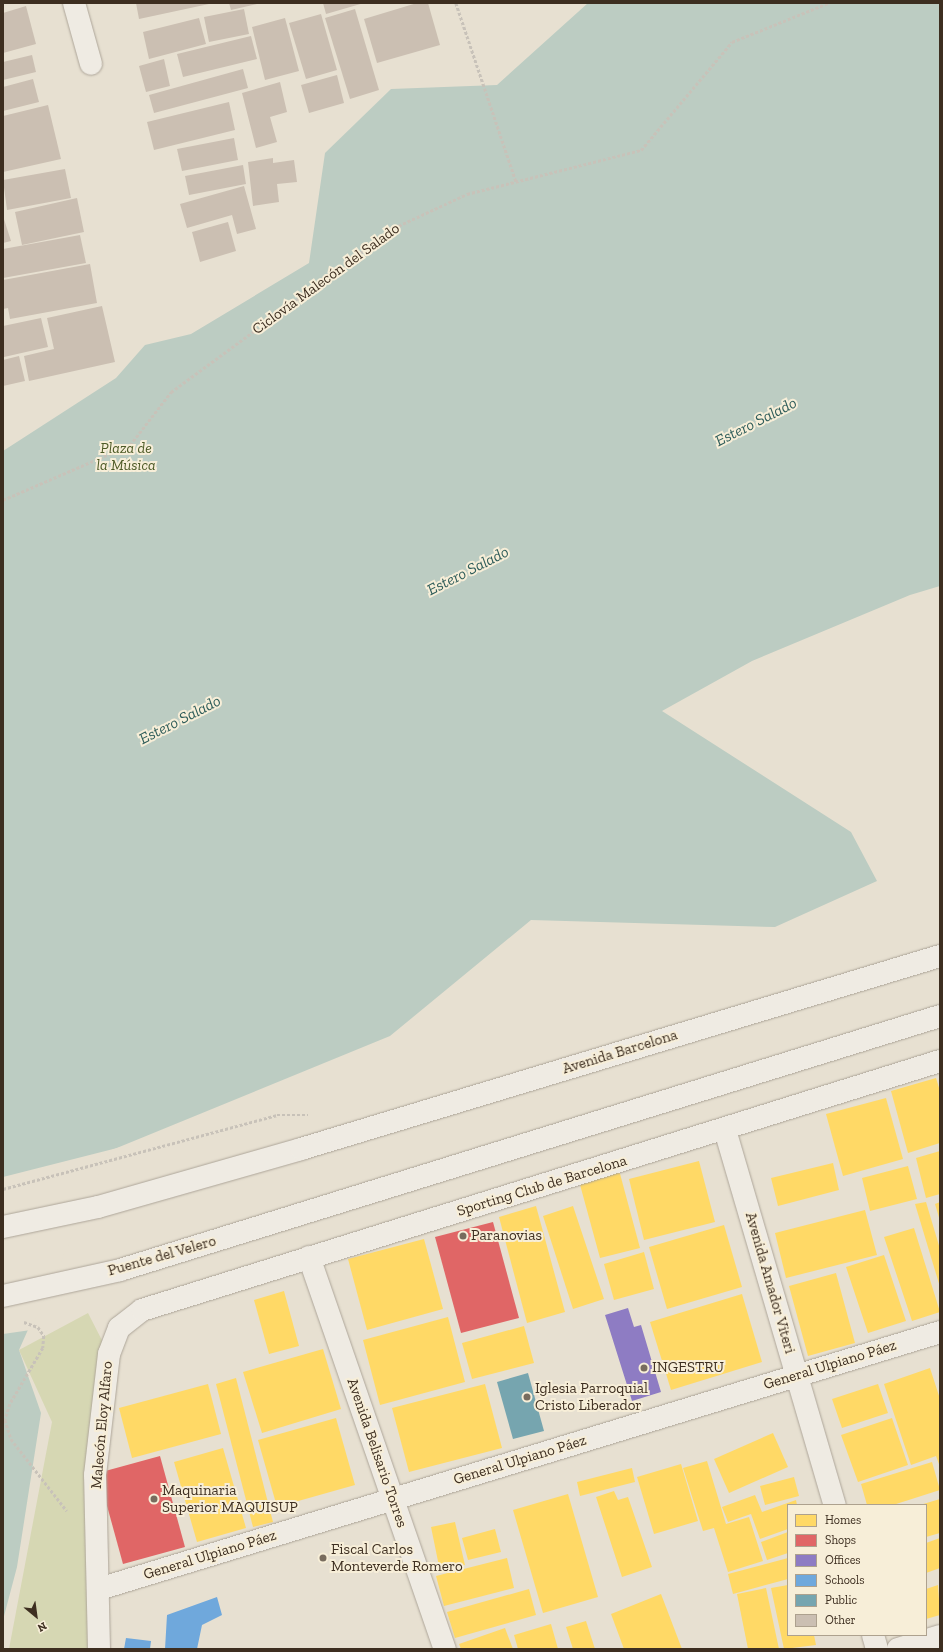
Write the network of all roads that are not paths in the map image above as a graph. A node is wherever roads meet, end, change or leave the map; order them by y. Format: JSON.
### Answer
{"nodes":[{"id":1,"x":74,"y":3,"type":"edge"},
{"id":2,"x":91,"y":64,"type":"dead end"},
{"id":3,"x":940,"y":956,"type":"edge"},
{"id":4,"x":940,"y":1016,"type":"edge"},
{"id":5,"x":940,"y":1061,"type":"edge"},
{"id":6,"x":725,"y":1130,"type":"junction"},
{"id":7,"x":3,"y":1227,"type":"edge"},
{"id":8,"x":310,"y":1258,"type":"junction"},
{"id":9,"x":3,"y":1296,"type":"edge"},
{"id":10,"x":142,"y":1310,"type":"joint"},
{"id":11,"x":940,"y":1332,"type":"edge"},
{"id":12,"x":798,"y":1375,"type":"junction"},
{"id":13,"x":393,"y":1499,"type":"junction"},
{"id":14,"x":835,"y":1504,"type":"edge"},
{"id":15,"x":100,"y":1589,"type":"junction"},
{"id":16,"x":873,"y":1636,"type":"edge"},
{"id":17,"x":940,"y":1636,"type":"edge"},
{"id":18,"x":99,"y":1649,"type":"edge"},
{"id":19,"x":445,"y":1649,"type":"edge"},
{"id":20,"x":877,"y":1649,"type":"edge"},
{"id":21,"x":898,"y":1649,"type":"edge"}],
"edges":[{"from":1,"to":2,"type":"street"},
{"from":3,"to":7,"type":"street","name":"Avenida Barcelona"},
{"from":4,"to":9,"type":"street","name":"Puente del Velero"},
{"from":5,"to":6,"type":"street","name":"Sporting Club de Barcelona"},
{"from":6,"to":8,"type":"street","name":"Sporting Club de Barcelona"},
{"from":6,"to":12,"type":"street","name":"Avenida Amador Viteri"},
{"from":8,"to":10,"type":"street","name":"Sporting Club de Barcelona"},
{"from":8,"to":13,"type":"street","name":"Avenida Belisario Torres"},
{"from":10,"to":15,"type":"street","name":"Malecón Eloy Alfaro"},
{"from":11,"to":12,"type":"street","name":"General Ulpiano Páez"},
{"from":12,"to":13,"type":"street","name":"General Ulpiano Páez"},
{"from":12,"to":14,"type":"street","name":"Avenida Amador Viteri"},
{"from":13,"to":15,"type":"street","name":"General Ulpiano Páez"},
{"from":13,"to":19,"type":"street","name":"Avenida Belisario Torres"},
{"from":15,"to":18,"type":"street","name":"Malecón Eloy Alfaro"},
{"from":16,"to":20,"type":"street"},
{"from":17,"to":21,"type":"street"}]}
